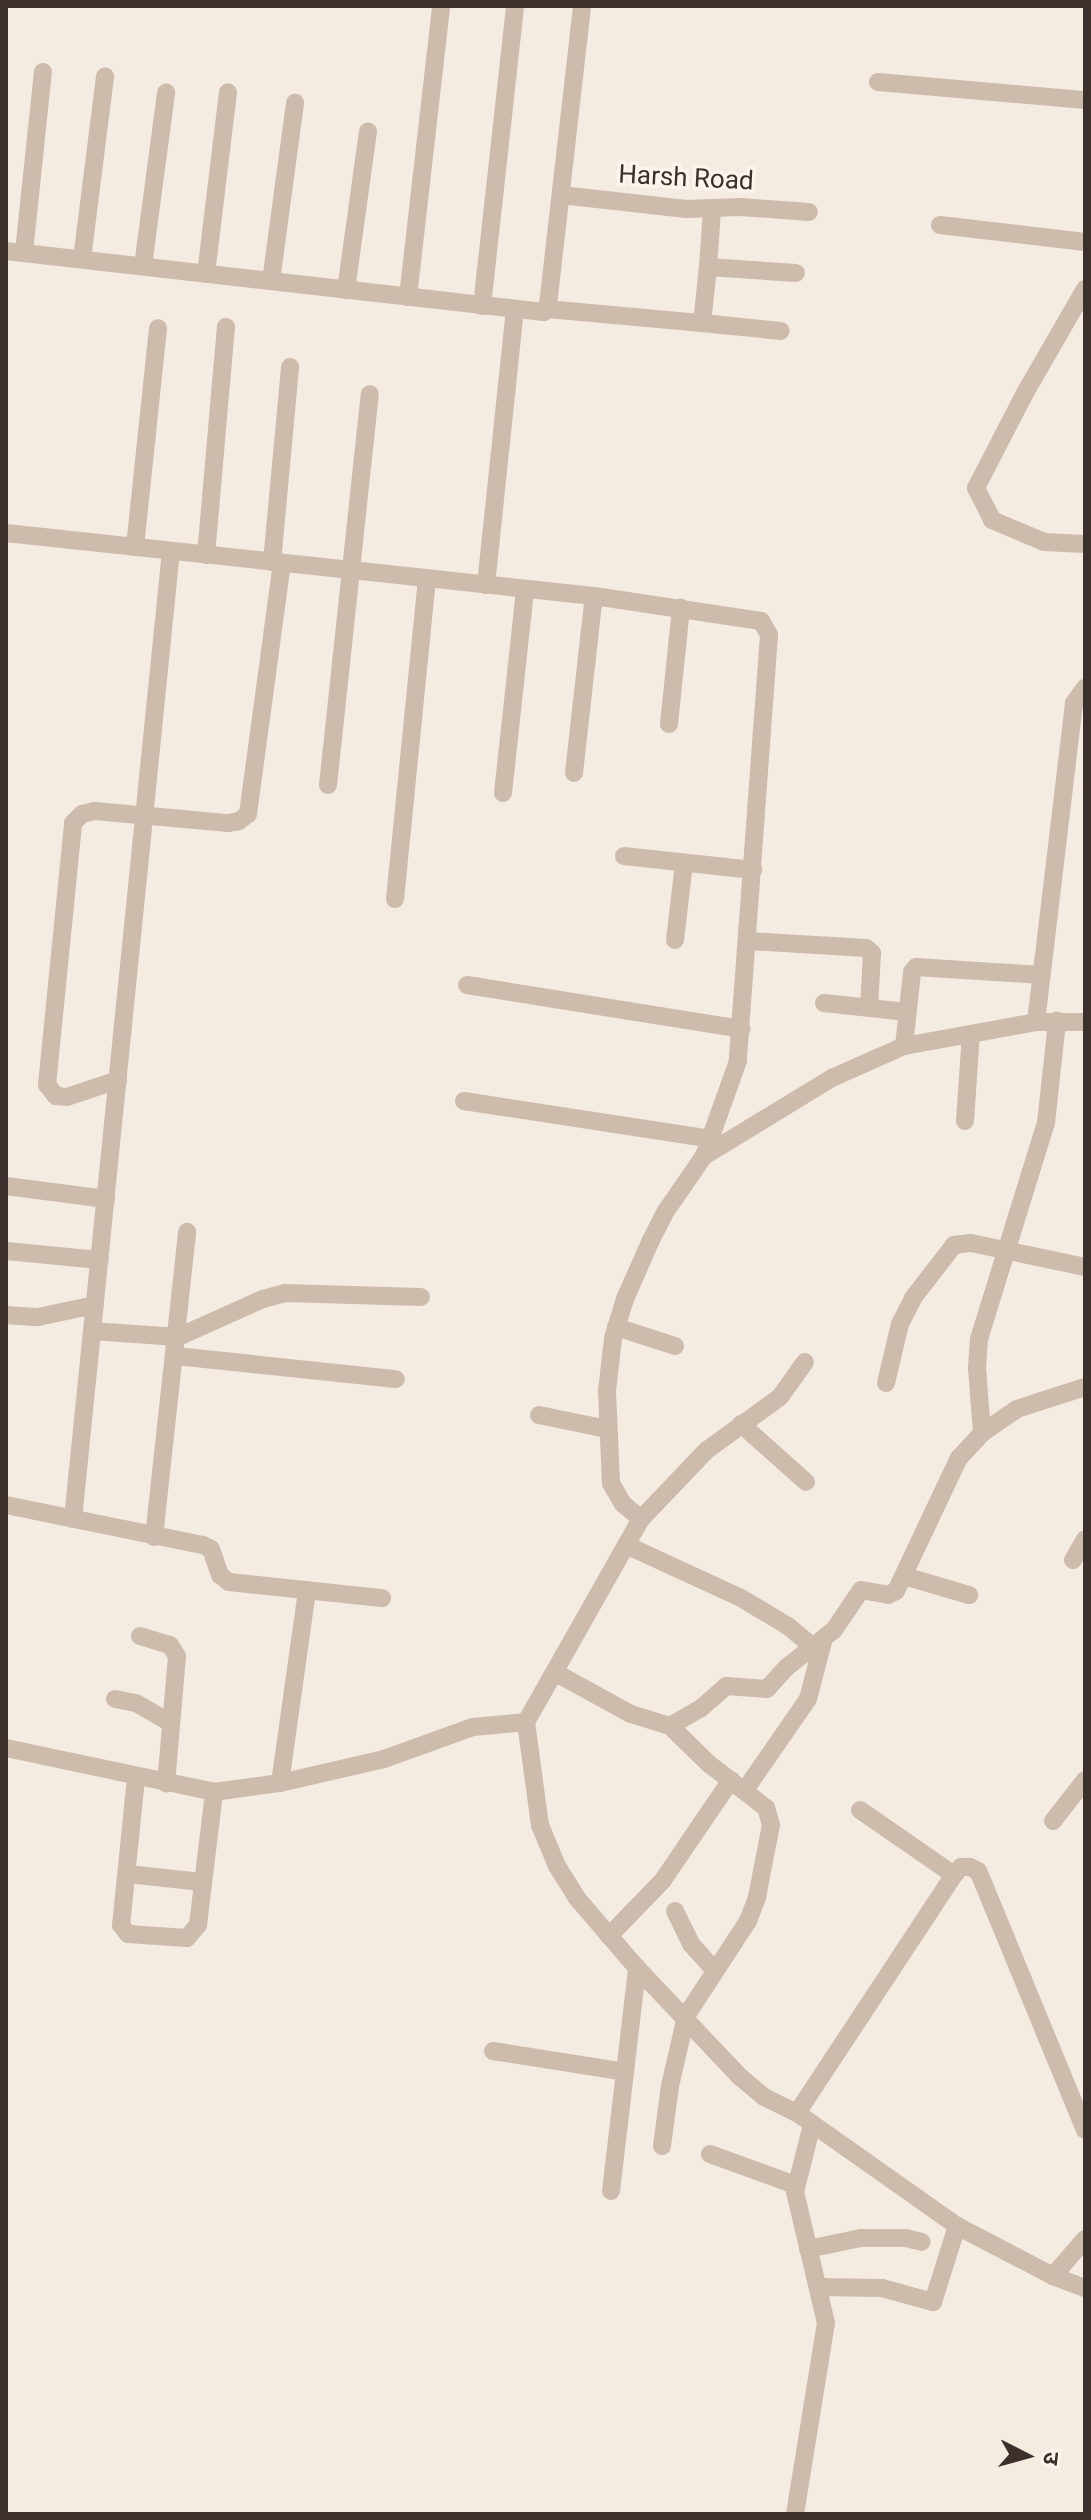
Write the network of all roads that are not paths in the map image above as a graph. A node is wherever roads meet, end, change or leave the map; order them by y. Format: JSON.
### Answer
{"nodes":[{"id":1,"x":441,"y":6,"type":"edge"},
{"id":2,"x":515,"y":6,"type":"edge"},
{"id":3,"x":582,"y":6,"type":"edge"},
{"id":4,"x":43,"y":72,"type":"dead end"},
{"id":5,"x":105,"y":76,"type":"dead end"},
{"id":6,"x":878,"y":82,"type":"dead end"},
{"id":7,"x":228,"y":92,"type":"dead end"},
{"id":8,"x":166,"y":93,"type":"dead end"},
{"id":9,"x":1085,"y":100,"type":"edge"},
{"id":10,"x":295,"y":103,"type":"dead end"},
{"id":11,"x":368,"y":132,"type":"dead end"},
{"id":12,"x":561,"y":195,"type":"junction"},
{"id":13,"x":712,"y":210,"type":"junction"},
{"id":14,"x":809,"y":212,"type":"dead end"},
{"id":15,"x":940,"y":225,"type":"dead end"},
{"id":16,"x":1085,"y":242,"type":"edge"},
{"id":17,"x":15,"y":252,"type":"edge"},
{"id":18,"x":82,"y":259,"type":"junction"},
{"id":19,"x":143,"y":266,"type":"junction"},
{"id":20,"x":708,"y":267,"type":"junction"},
{"id":21,"x":796,"y":273,"type":"dead end"},
{"id":22,"x":206,"y":274,"type":"junction"},
{"id":23,"x":271,"y":281,"type":"junction"},
{"id":24,"x":1085,"y":289,"type":"edge"},
{"id":25,"x":346,"y":290,"type":"junction"},
{"id":26,"x":408,"y":297,"type":"junction"},
{"id":27,"x":482,"y":306,"type":"junction"},
{"id":28,"x":547,"y":309,"type":"junction"},
{"id":29,"x":515,"y":310,"type":"junction"},
{"id":30,"x":702,"y":323,"type":"junction"},
{"id":31,"x":226,"y":327,"type":"dead end"},
{"id":32,"x":158,"y":328,"type":"dead end"},
{"id":33,"x":781,"y":331,"type":"dead end"},
{"id":34,"x":290,"y":367,"type":"dead end"},
{"id":35,"x":370,"y":394,"type":"dead end"},
{"id":36,"x":6,"y":533,"type":"edge"},
{"id":37,"x":1085,"y":544,"type":"edge"},
{"id":38,"x":135,"y":547,"type":"junction"},
{"id":39,"x":171,"y":551,"type":"junction"},
{"id":40,"x":206,"y":555,"type":"junction"},
{"id":41,"x":277,"y":563,"type":"junction"},
{"id":42,"x":349,"y":571,"type":"junction"},
{"id":43,"x":427,"y":579,"type":"junction"},
{"id":44,"x":486,"y":585,"type":"junction"},
{"id":45,"x":525,"y":589,"type":"junction"},
{"id":46,"x":594,"y":596,"type":"junction"},
{"id":47,"x":681,"y":608,"type":"junction"},
{"id":48,"x":1085,"y":688,"type":"edge"},
{"id":49,"x":669,"y":724,"type":"dead end"},
{"id":50,"x":574,"y":773,"type":"dead end"},
{"id":51,"x":328,"y":785,"type":"dead end"},
{"id":52,"x":503,"y":793,"type":"dead end"},
{"id":53,"x":142,"y":815,"type":"junction"},
{"id":54,"x":624,"y":856,"type":"dead end"},
{"id":55,"x":684,"y":863,"type":"junction"},
{"id":56,"x":753,"y":870,"type":"junction"},
{"id":57,"x":395,"y":899,"type":"dead end"},
{"id":58,"x":675,"y":940,"type":"dead end"},
{"id":59,"x":748,"y":941,"type":"junction"},
{"id":60,"x":1042,"y":975,"type":"junction"},
{"id":61,"x":467,"y":985,"type":"dead end"},
{"id":62,"x":824,"y":1003,"type":"dead end"},
{"id":63,"x":869,"y":1008,"type":"junction"},
{"id":64,"x":907,"y":1012,"type":"junction"},
{"id":65,"x":1057,"y":1021,"type":"junction"},
{"id":66,"x":1036,"y":1022,"type":"junction"},
{"id":67,"x":1085,"y":1022,"type":"edge"},
{"id":68,"x":741,"y":1029,"type":"junction"},
{"id":69,"x":971,"y":1034,"type":"junction"},
{"id":70,"x":904,"y":1046,"type":"junction"},
{"id":71,"x":118,"y":1080,"type":"junction"},
{"id":72,"x":464,"y":1101,"type":"dead end"},
{"id":73,"x":965,"y":1121,"type":"dead end"},
{"id":74,"x":707,"y":1148,"type":"junction"},
{"id":75,"x":6,"y":1186,"type":"edge"},
{"id":76,"x":106,"y":1199,"type":"junction"},
{"id":77,"x":187,"y":1232,"type":"dead end"},
{"id":78,"x":6,"y":1251,"type":"edge"},
{"id":79,"x":1006,"y":1251,"type":"junction"},
{"id":80,"x":100,"y":1260,"type":"junction"},
{"id":81,"x":1085,"y":1267,"type":"edge"},
{"id":82,"x":421,"y":1297,"type":"dead end"},
{"id":83,"x":95,"y":1305,"type":"junction"},
{"id":84,"x":6,"y":1315,"type":"edge"},
{"id":85,"x":616,"y":1327,"type":"junction"},
{"id":86,"x":92,"y":1331,"type":"junction"},
{"id":87,"x":675,"y":1346,"type":"dead end"},
{"id":88,"x":177,"y":1347,"type":"junction"},
{"id":89,"x":805,"y":1362,"type":"dead end"},
{"id":90,"x":396,"y":1379,"type":"dead end"},
{"id":91,"x":886,"y":1383,"type":"dead end"},
{"id":92,"x":1085,"y":1387,"type":"edge"},
{"id":93,"x":539,"y":1415,"type":"dead end"},
{"id":94,"x":741,"y":1424,"type":"junction"},
{"id":95,"x":607,"y":1429,"type":"junction"},
{"id":96,"x":982,"y":1433,"type":"junction"},
{"id":97,"x":806,"y":1482,"type":"dead end"},
{"id":98,"x":6,"y":1505,"type":"edge"},
{"id":99,"x":73,"y":1519,"type":"junction"},
{"id":100,"x":641,"y":1519,"type":"junction"},
{"id":101,"x":154,"y":1537,"type":"junction"},
{"id":102,"x":1085,"y":1539,"type":"edge"},
{"id":103,"x":626,"y":1545,"type":"junction"},
{"id":104,"x":1073,"y":1560,"type":"dead end"},
{"id":105,"x":904,"y":1576,"type":"junction"},
{"id":106,"x":307,"y":1590,"type":"junction"},
{"id":107,"x":969,"y":1595,"type":"dead end"},
{"id":108,"x":382,"y":1598,"type":"dead end"},
{"id":109,"x":140,"y":1636,"type":"dead end"},
{"id":110,"x":818,"y":1642,"type":"junction"},
{"id":111,"x":556,"y":1673,"type":"junction"},
{"id":112,"x":115,"y":1699,"type":"dead end"},
{"id":113,"x":526,"y":1722,"type":"junction"},
{"id":114,"x":170,"y":1723,"type":"junction"},
{"id":115,"x":670,"y":1726,"type":"junction"},
{"id":116,"x":6,"y":1748,"type":"edge"},
{"id":117,"x":136,"y":1778,"type":"junction"},
{"id":118,"x":1085,"y":1780,"type":"edge"},
{"id":119,"x":280,"y":1783,"type":"junction"},
{"id":120,"x":166,"y":1784,"type":"junction"},
{"id":121,"x":738,"y":1785,"type":"junction"},
{"id":122,"x":214,"y":1792,"type":"junction"},
{"id":123,"x":860,"y":1810,"type":"dead end"},
{"id":124,"x":1053,"y":1821,"type":"dead end"},
{"id":125,"x":128,"y":1874,"type":"junction"},
{"id":126,"x":954,"y":1875,"type":"junction"},
{"id":127,"x":202,"y":1882,"type":"junction"},
{"id":128,"x":675,"y":1911,"type":"dead end"},
{"id":129,"x":609,"y":1936,"type":"junction"},
{"id":130,"x":637,"y":1968,"type":"junction"},
{"id":131,"x":715,"y":1971,"type":"junction"},
{"id":132,"x":686,"y":2016,"type":"junction"},
{"id":133,"x":493,"y":2051,"type":"dead end"},
{"id":134,"x":625,"y":2072,"type":"junction"},
{"id":135,"x":797,"y":2113,"type":"junction"},
{"id":136,"x":812,"y":2125,"type":"junction"},
{"id":137,"x":1085,"y":2130,"type":"edge"},
{"id":138,"x":662,"y":2146,"type":"dead end"},
{"id":139,"x":710,"y":2154,"type":"dead end"},
{"id":140,"x":795,"y":2185,"type":"junction"},
{"id":141,"x":611,"y":2191,"type":"dead end"},
{"id":142,"x":957,"y":2226,"type":"junction"},
{"id":143,"x":1085,"y":2239,"type":"edge"},
{"id":144,"x":922,"y":2242,"type":"dead end"},
{"id":145,"x":808,"y":2249,"type":"junction"},
{"id":146,"x":1053,"y":2276,"type":"junction"},
{"id":147,"x":819,"y":2287,"type":"junction"},
{"id":148,"x":1085,"y":2288,"type":"edge"},
{"id":149,"x":795,"y":2514,"type":"edge"}],
"edges":[{"from":1,"to":26,"type":"street"},
{"from":2,"to":27,"type":"street"},
{"from":3,"to":12,"type":"street"},
{"from":4,"to":17,"type":"street"},
{"from":5,"to":18,"type":"street"},
{"from":6,"to":9,"type":"street"},
{"from":7,"to":22,"type":"street"},
{"from":8,"to":19,"type":"street"},
{"from":10,"to":23,"type":"street"},
{"from":11,"to":25,"type":"street"},
{"from":12,"to":13,"type":"street","name":"Harsh Road"},
{"from":12,"to":28,"type":"street"},
{"from":13,"to":14,"type":"street","name":"Harsh Road"},
{"from":13,"to":20,"type":"street"},
{"from":15,"to":16,"type":"street"},
{"from":17,"to":18,"type":"street"},
{"from":18,"to":19,"type":"street"},
{"from":19,"to":22,"type":"street"},
{"from":20,"to":21,"type":"street"},
{"from":20,"to":30,"type":"street"},
{"from":22,"to":23,"type":"street"},
{"from":23,"to":25,"type":"street"},
{"from":24,"to":37,"type":"street"},
{"from":25,"to":26,"type":"street"},
{"from":26,"to":27,"type":"street"},
{"from":27,"to":29,"type":"street"},
{"from":28,"to":29,"type":"street"},
{"from":28,"to":30,"type":"street"},
{"from":29,"to":44,"type":"street"},
{"from":30,"to":33,"type":"street"},
{"from":31,"to":40,"type":"street"},
{"from":32,"to":38,"type":"street"},
{"from":34,"to":41,"type":"street"},
{"from":35,"to":42,"type":"street"},
{"from":36,"to":38,"type":"street"},
{"from":38,"to":39,"type":"street"},
{"from":39,"to":40,"type":"street"},
{"from":39,"to":53,"type":"street"},
{"from":40,"to":41,"type":"street"},
{"from":41,"to":42,"type":"street"},
{"from":41,"to":53,"type":"street"},
{"from":42,"to":43,"type":"street"},
{"from":42,"to":51,"type":"street"},
{"from":43,"to":44,"type":"street"},
{"from":43,"to":57,"type":"street"},
{"from":44,"to":45,"type":"street"},
{"from":45,"to":46,"type":"street"},
{"from":45,"to":52,"type":"street"},
{"from":46,"to":47,"type":"street"},
{"from":46,"to":50,"type":"street"},
{"from":47,"to":49,"type":"street"},
{"from":47,"to":56,"type":"street"},
{"from":48,"to":60,"type":"street"},
{"from":53,"to":71,"type":"street"},
{"from":53,"to":71,"type":"street"},
{"from":54,"to":55,"type":"street"},
{"from":55,"to":56,"type":"street"},
{"from":55,"to":58,"type":"street"},
{"from":56,"to":59,"type":"street"},
{"from":59,"to":63,"type":"street"},
{"from":59,"to":68,"type":"street"},
{"from":60,"to":64,"type":"street"},
{"from":60,"to":66,"type":"street"},
{"from":61,"to":68,"type":"street"},
{"from":62,"to":63,"type":"street"},
{"from":63,"to":64,"type":"street"},
{"from":64,"to":70,"type":"street"},
{"from":65,"to":66,"type":"street"},
{"from":65,"to":67,"type":"street"},
{"from":65,"to":79,"type":"street"},
{"from":66,"to":69,"type":"street"},
{"from":68,"to":74,"type":"street"},
{"from":69,"to":70,"type":"street"},
{"from":69,"to":73,"type":"street"},
{"from":70,"to":74,"type":"street"},
{"from":71,"to":76,"type":"street"},
{"from":72,"to":74,"type":"street"},
{"from":74,"to":85,"type":"street"},
{"from":75,"to":76,"type":"street"},
{"from":76,"to":80,"type":"street"},
{"from":77,"to":88,"type":"street"},
{"from":78,"to":80,"type":"street"},
{"from":79,"to":81,"type":"street"},
{"from":79,"to":91,"type":"street"},
{"from":79,"to":96,"type":"street"},
{"from":80,"to":83,"type":"street"},
{"from":82,"to":88,"type":"street"},
{"from":83,"to":84,"type":"street"},
{"from":83,"to":86,"type":"street"},
{"from":85,"to":87,"type":"street"},
{"from":85,"to":95,"type":"street"},
{"from":86,"to":88,"type":"street"},
{"from":86,"to":99,"type":"street"},
{"from":88,"to":90,"type":"street"},
{"from":88,"to":101,"type":"street"},
{"from":89,"to":94,"type":"street"},
{"from":92,"to":96,"type":"street"},
{"from":93,"to":95,"type":"street"},
{"from":94,"to":97,"type":"street"},
{"from":94,"to":100,"type":"street"},
{"from":95,"to":100,"type":"street"},
{"from":96,"to":105,"type":"street"},
{"from":98,"to":99,"type":"street"},
{"from":99,"to":101,"type":"street"},
{"from":100,"to":103,"type":"street"},
{"from":101,"to":106,"type":"street"},
{"from":102,"to":104,"type":"street"},
{"from":103,"to":110,"type":"street"},
{"from":103,"to":111,"type":"street"},
{"from":105,"to":107,"type":"street"},
{"from":105,"to":110,"type":"street"},
{"from":106,"to":108,"type":"street"},
{"from":106,"to":119,"type":"street"},
{"from":109,"to":114,"type":"street"},
{"from":110,"to":115,"type":"street"},
{"from":110,"to":121,"type":"street"},
{"from":111,"to":113,"type":"street"},
{"from":111,"to":115,"type":"street"},
{"from":112,"to":114,"type":"street"},
{"from":113,"to":119,"type":"street"},
{"from":113,"to":129,"type":"street"},
{"from":114,"to":120,"type":"street"},
{"from":115,"to":121,"type":"street"},
{"from":116,"to":117,"type":"street"},
{"from":117,"to":120,"type":"street"},
{"from":117,"to":125,"type":"street"},
{"from":118,"to":124,"type":"street"},
{"from":119,"to":122,"type":"street"},
{"from":120,"to":122,"type":"street"},
{"from":121,"to":129,"type":"street"},
{"from":121,"to":131,"type":"street"},
{"from":122,"to":127,"type":"street"},
{"from":123,"to":126,"type":"street"},
{"from":125,"to":127,"type":"street"},
{"from":125,"to":127,"type":"street"},
{"from":126,"to":135,"type":"street"},
{"from":126,"to":137,"type":"street"},
{"from":128,"to":131,"type":"street"},
{"from":129,"to":130,"type":"street"},
{"from":130,"to":132,"type":"street"},
{"from":130,"to":134,"type":"street"},
{"from":131,"to":132,"type":"street"},
{"from":132,"to":135,"type":"street"},
{"from":132,"to":138,"type":"street"},
{"from":133,"to":134,"type":"street"},
{"from":134,"to":141,"type":"street"},
{"from":135,"to":136,"type":"street"},
{"from":136,"to":140,"type":"street"},
{"from":136,"to":142,"type":"street"},
{"from":139,"to":140,"type":"street"},
{"from":140,"to":145,"type":"street"},
{"from":142,"to":146,"type":"street"},
{"from":142,"to":147,"type":"street"},
{"from":143,"to":146,"type":"street"},
{"from":144,"to":145,"type":"street"},
{"from":145,"to":147,"type":"street"},
{"from":146,"to":148,"type":"street"},
{"from":147,"to":149,"type":"street"}]}
